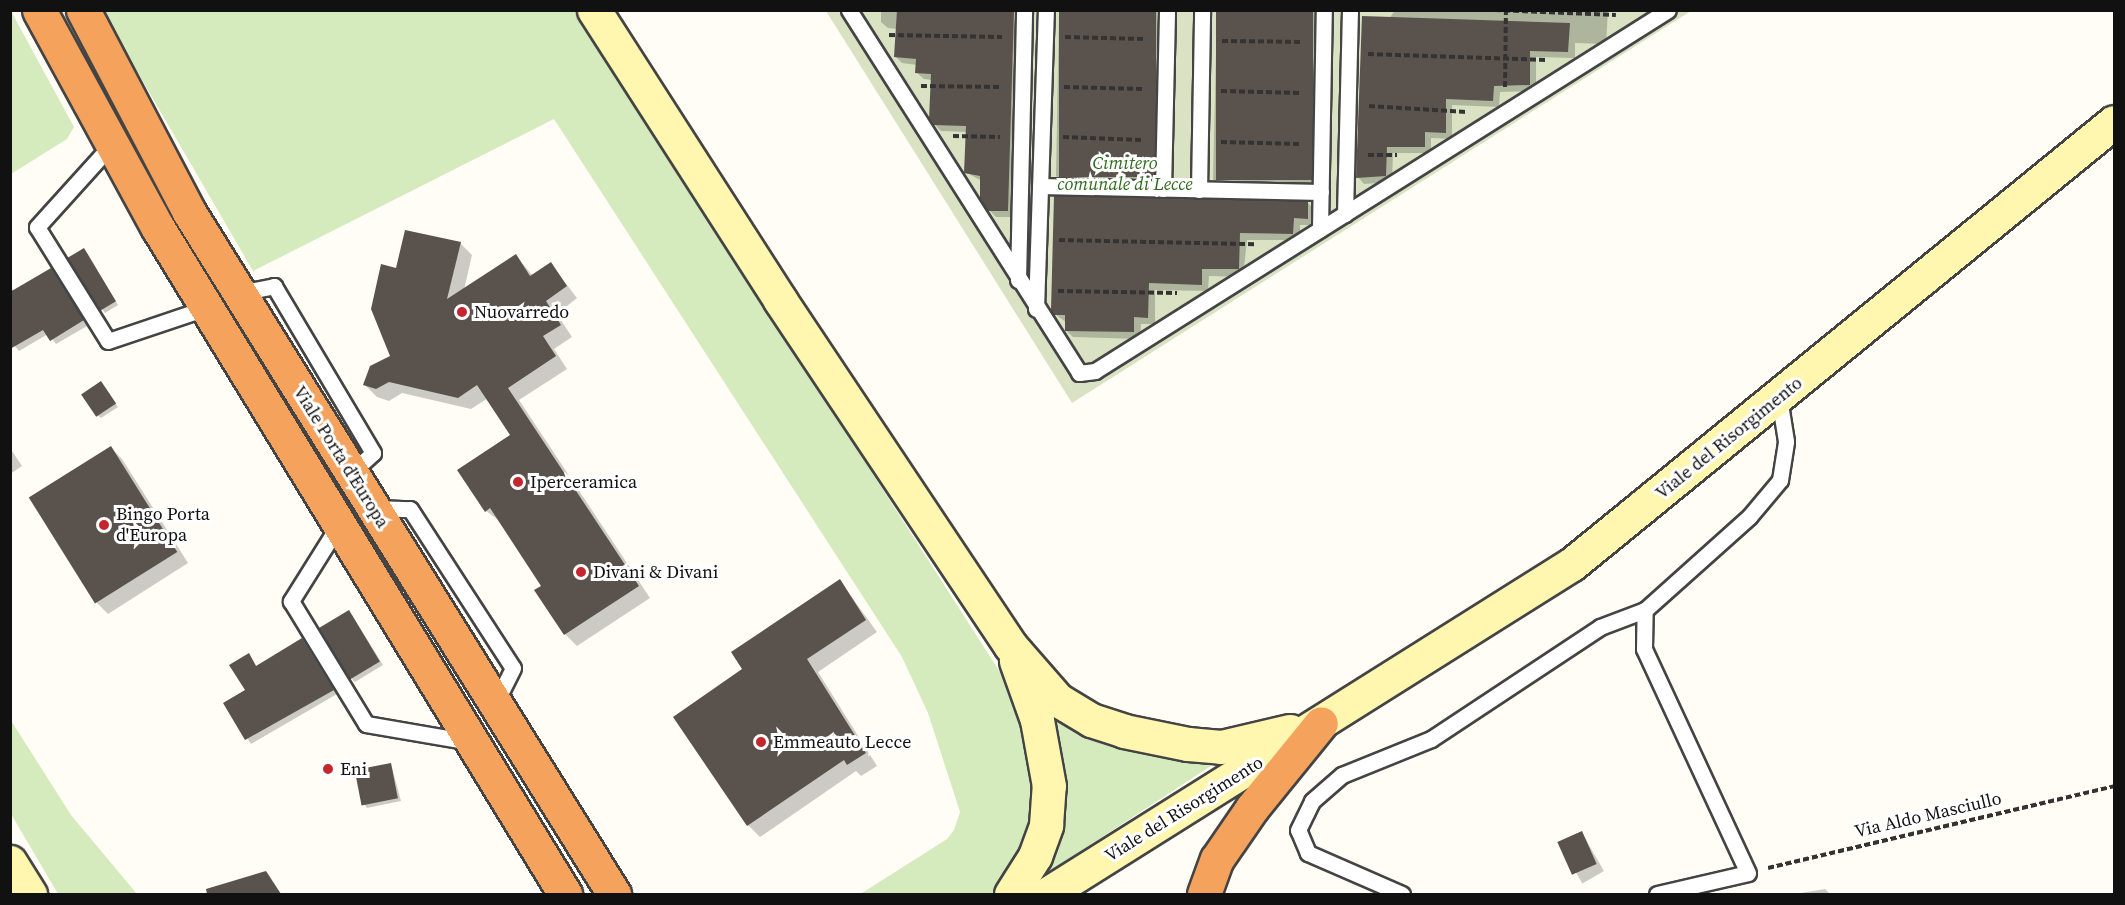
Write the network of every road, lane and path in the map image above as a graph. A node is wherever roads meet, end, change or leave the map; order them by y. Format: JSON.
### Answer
{"nodes":[{"id":1,"x":39,"y":10,"type":"edge"},
{"id":2,"x":83,"y":10,"type":"edge"},
{"id":3,"x":594,"y":10,"type":"edge"},
{"id":4,"x":849,"y":10,"type":"edge"},
{"id":5,"x":1024,"y":10,"type":"edge"},
{"id":6,"x":1046,"y":10,"type":"edge"},
{"id":7,"x":1167,"y":10,"type":"edge"},
{"id":8,"x":1202,"y":10,"type":"edge"},
{"id":9,"x":1324,"y":10,"type":"edge"},
{"id":10,"x":1350,"y":10,"type":"edge"},
{"id":11,"x":1495,"y":10,"type":"edge"},
{"id":12,"x":1668,"y":10,"type":"edge"},
{"id":13,"x":1506,"y":11,"type":"edge"},
{"id":14,"x":1621,"y":15,"type":"dead end"},
{"id":15,"x":864,"y":35,"type":"junction"},
{"id":16,"x":1024,"y":37,"type":"junction"},
{"id":17,"x":1045,"y":37,"type":"junction"},
{"id":18,"x":1166,"y":40,"type":"junction"},
{"id":19,"x":1202,"y":40,"type":"junction"},
{"id":20,"x":1323,"y":43,"type":"junction"},
{"id":21,"x":1349,"y":54,"type":"junction"},
{"id":22,"x":1505,"y":60,"type":"junction"},
{"id":23,"x":1589,"y":60,"type":"junction"},
{"id":24,"x":896,"y":86,"type":"junction"},
{"id":25,"x":1023,"y":87,"type":"junction"},
{"id":26,"x":1043,"y":87,"type":"junction"},
{"id":27,"x":1165,"y":89,"type":"junction"},
{"id":28,"x":1201,"y":90,"type":"junction"},
{"id":29,"x":1323,"y":94,"type":"junction"},
{"id":30,"x":1348,"y":105,"type":"junction"},
{"id":31,"x":1504,"y":114,"type":"junction"},
{"id":32,"x":2115,"y":122,"type":"edge"},
{"id":33,"x":927,"y":135,"type":"junction"},
{"id":34,"x":1041,"y":136,"type":"junction"},
{"id":35,"x":1021,"y":137,"type":"junction"},
{"id":36,"x":1164,"y":141,"type":"junction"},
{"id":37,"x":1200,"y":141,"type":"junction"},
{"id":38,"x":112,"y":144,"type":"junction"},
{"id":39,"x":1322,"y":145,"type":"junction"},
{"id":40,"x":1346,"y":154,"type":"junction"},
{"id":41,"x":1436,"y":157,"type":"junction"},
{"id":42,"x":1040,"y":186,"type":"junction"},
{"id":43,"x":1163,"y":189,"type":"junction"},
{"id":44,"x":1199,"y":190,"type":"junction"},
{"id":45,"x":1321,"y":192,"type":"junction"},
{"id":46,"x":1345,"y":214,"type":"junction"},
{"id":47,"x":1320,"y":229,"type":"junction"},
{"id":48,"x":1038,"y":239,"type":"junction"},
{"id":49,"x":1296,"y":245,"type":"junction"},
{"id":50,"x":1018,"y":281,"type":"junction"},
{"id":51,"x":1036,"y":290,"type":"junction"},
{"id":52,"x":1218,"y":294,"type":"junction"},
{"id":53,"x":206,"y":308,"type":"junction"},
{"id":54,"x":1036,"y":309,"type":"junction"},
{"id":55,"x":1779,"y":398,"type":"junction"},
{"id":56,"x":338,"y":526,"type":"junction"},
{"id":57,"x":1645,"y":610,"type":"junction"},
{"id":58,"x":1010,"y":645,"type":"junction"},
{"id":59,"x":1321,"y":723,"type":"junction"},
{"id":60,"x":471,"y":742,"type":"junction"},
{"id":61,"x":2115,"y":786,"type":"edge"},
{"id":62,"x":10,"y":862,"type":"edge"},
{"id":63,"x":1748,"y":873,"type":"junction"},
{"id":64,"x":30,"y":894,"type":"edge"},
{"id":65,"x":565,"y":894,"type":"edge"},
{"id":66,"x":614,"y":894,"type":"edge"},
{"id":67,"x":1011,"y":894,"type":"edge"},
{"id":68,"x":1047,"y":894,"type":"edge"},
{"id":69,"x":1079,"y":894,"type":"edge"},
{"id":70,"x":1204,"y":894,"type":"edge"},
{"id":71,"x":1402,"y":894,"type":"edge"},
{"id":72,"x":1657,"y":894,"type":"edge"}],
"edges":[{"from":1,"to":38,"type":"highway","name":"Viale Porta d'Europa"},
{"from":2,"to":66,"type":"highway","name":"Viale Porta d'Europa"},
{"from":3,"to":58,"type":"main road"},
{"from":4,"to":15,"type":"lane"},
{"from":5,"to":16,"type":"lane"},
{"from":6,"to":17,"type":"lane"},
{"from":7,"to":18,"type":"lane"},
{"from":8,"to":19,"type":"lane"},
{"from":9,"to":20,"type":"lane"},
{"from":10,"to":21,"type":"lane"},
{"from":11,"to":13,"type":"path"},
{"from":12,"to":23,"type":"lane"},
{"from":13,"to":14,"type":"path"},
{"from":13,"to":22,"type":"path"},
{"from":15,"to":16,"type":"path"},
{"from":15,"to":24,"type":"lane"},
{"from":16,"to":25,"type":"lane"},
{"from":17,"to":18,"type":"path"},
{"from":17,"to":26,"type":"lane"},
{"from":18,"to":27,"type":"lane"},
{"from":19,"to":20,"type":"path"},
{"from":19,"to":28,"type":"lane"},
{"from":20,"to":29,"type":"lane"},
{"from":21,"to":22,"type":"path"},
{"from":21,"to":30,"type":"lane"},
{"from":22,"to":23,"type":"path"},
{"from":22,"to":31,"type":"path"},
{"from":23,"to":31,"type":"lane"},
{"from":24,"to":25,"type":"path"},
{"from":24,"to":33,"type":"lane"},
{"from":25,"to":35,"type":"lane"},
{"from":26,"to":27,"type":"path"},
{"from":26,"to":34,"type":"lane"},
{"from":27,"to":36,"type":"lane"},
{"from":28,"to":29,"type":"path"},
{"from":28,"to":37,"type":"lane"},
{"from":29,"to":39,"type":"lane"},
{"from":30,"to":31,"type":"path"},
{"from":30,"to":40,"type":"lane"},
{"from":31,"to":41,"type":"lane"},
{"from":32,"to":55,"type":"main road","name":"Viale del Risorgimento"},
{"from":33,"to":35,"type":"path"},
{"from":33,"to":50,"type":"lane"},
{"from":34,"to":36,"type":"path"},
{"from":34,"to":42,"type":"lane"},
{"from":35,"to":50,"type":"lane"},
{"from":36,"to":43,"type":"lane"},
{"from":37,"to":39,"type":"path"},
{"from":37,"to":44,"type":"lane"},
{"from":38,"to":53,"type":"highway","name":"Viale Porta d'Europa"},
{"from":38,"to":53,"type":"lane"},
{"from":39,"to":45,"type":"lane"},
{"from":40,"to":41,"type":"path"},
{"from":40,"to":46,"type":"lane"},
{"from":41,"to":46,"type":"lane"},
{"from":42,"to":43,"type":"lane"},
{"from":42,"to":48,"type":"lane"},
{"from":43,"to":44,"type":"lane"},
{"from":44,"to":45,"type":"lane"},
{"from":45,"to":47,"type":"lane"},
{"from":46,"to":47,"type":"lane"},
{"from":47,"to":49,"type":"lane"},
{"from":48,"to":49,"type":"path"},
{"from":48,"to":51,"type":"lane"},
{"from":49,"to":52,"type":"lane"},
{"from":50,"to":54,"type":"lane"},
{"from":51,"to":52,"type":"path"},
{"from":51,"to":54,"type":"lane"},
{"from":52,"to":54,"type":"lane"},
{"from":53,"to":56,"type":"highway","name":"Viale Porta d'Europa"},
{"from":55,"to":57,"type":"lane"},
{"from":55,"to":59,"type":"main road","name":"Viale del Risorgimento"},
{"from":56,"to":60,"type":"highway","name":"Viale Porta d'Europa"},
{"from":56,"to":60,"type":"lane"},
{"from":57,"to":63,"type":"lane"},
{"from":57,"to":71,"type":"lane"},
{"from":58,"to":59,"type":"main road"},
{"from":58,"to":67,"type":"main road"},
{"from":59,"to":68,"type":"main road","name":"Viale del Risorgimento"},
{"from":59,"to":69,"type":"main road","name":"Viale del Risorgimento"},
{"from":59,"to":70,"type":"highway"},
{"from":60,"to":65,"type":"highway","name":"Viale Porta d'Europa"},
{"from":61,"to":63,"type":"path","name":"Via Aldo Masciullo"},
{"from":62,"to":64,"type":"main road"},
{"from":63,"to":72,"type":"lane"}]}
